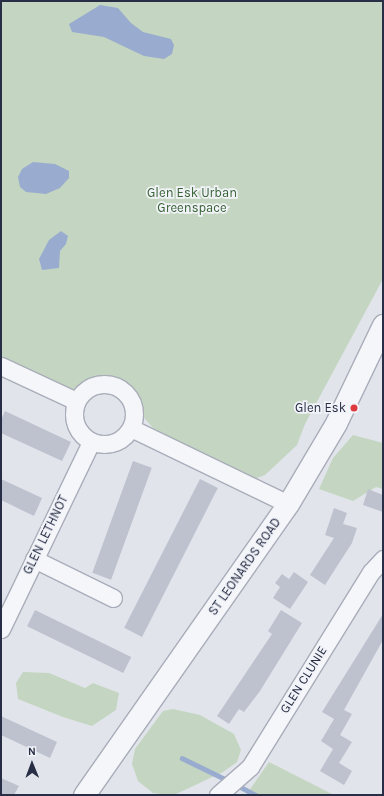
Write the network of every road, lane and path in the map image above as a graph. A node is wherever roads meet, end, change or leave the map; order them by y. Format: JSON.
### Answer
{"nodes":[{"id":1,"x":383,"y":325,"type":"edge"},
{"id":2,"x":1,"y":366,"type":"edge"},
{"id":3,"x":76,"y":401,"type":"junction"},
{"id":4,"x":131,"y":428,"type":"junction"},
{"id":5,"x":91,"y":442,"type":"junction"},
{"id":6,"x":288,"y":504,"type":"junction"},
{"id":7,"x":34,"y":559,"type":"junction"},
{"id":8,"x":383,"y":559,"type":"edge"},
{"id":9,"x":113,"y":598,"type":"dead end"},
{"id":10,"x":1,"y":629,"type":"edge"},
{"id":11,"x":87,"y":794,"type":"edge"},
{"id":12,"x":218,"y":795,"type":"edge"}],
"edges":[{"from":1,"to":6,"type":"street","name":"ST LEONARDS ROAD"},
{"from":2,"to":3,"type":"street"},
{"from":3,"to":4,"type":"street"},
{"from":3,"to":5,"type":"street"},
{"from":4,"to":5,"type":"street"},
{"from":4,"to":6,"type":"street"},
{"from":5,"to":7,"type":"street","name":"GLEN LETHNOT"},
{"from":6,"to":11,"type":"street","name":"ST LEONARDS ROAD"},
{"from":7,"to":9,"type":"street"},
{"from":7,"to":10,"type":"street","name":"GLEN LETHNOT"},
{"from":8,"to":12,"type":"street","name":"GLEN CLUNIE"}]}
